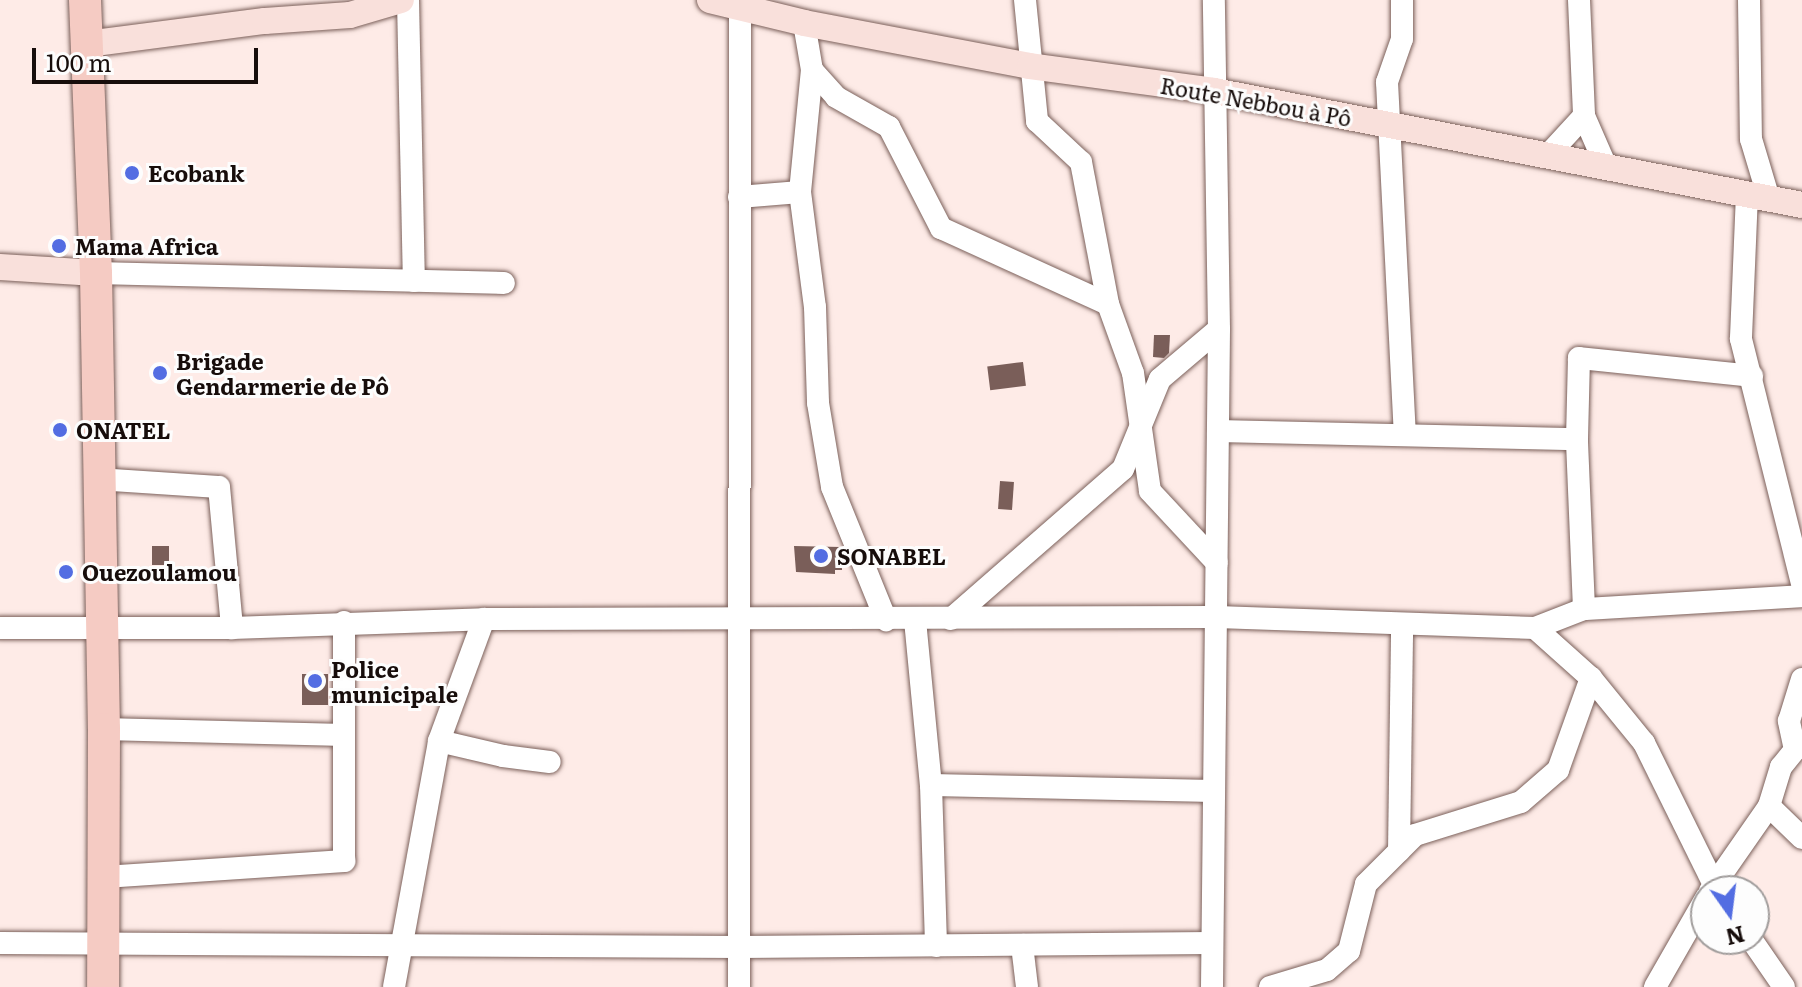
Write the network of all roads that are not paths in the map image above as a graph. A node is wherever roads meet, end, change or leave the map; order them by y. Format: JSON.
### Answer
{"nodes":[{"id":1,"x":85,"y":0,"type":"edge"},
{"id":2,"x":401,"y":0,"type":"edge"},
{"id":3,"x":408,"y":0,"type":"edge"},
{"id":4,"x":710,"y":0,"type":"edge"},
{"id":5,"x":1025,"y":0,"type":"edge"},
{"id":6,"x":1214,"y":0,"type":"edge"},
{"id":7,"x":1402,"y":0,"type":"edge"},
{"id":8,"x":1579,"y":0,"type":"edge"},
{"id":9,"x":1749,"y":0,"type":"edge"},
{"id":10,"x":740,"y":3,"type":"edge"},
{"id":11,"x":266,"y":11,"type":"edge"},
{"id":12,"x":804,"y":23,"type":"junction"},
{"id":13,"x":87,"y":44,"type":"junction"},
{"id":14,"x":1030,"y":66,"type":"junction"},
{"id":15,"x":812,"y":70,"type":"junction"},
{"id":16,"x":1214,"y":91,"type":"junction"},
{"id":17,"x":1584,"y":116,"type":"junction"},
{"id":18,"x":1391,"y":125,"type":"junction"},
{"id":19,"x":1549,"y":154,"type":"junction"},
{"id":20,"x":1605,"y":164,"type":"junction"},
{"id":21,"x":800,"y":192,"type":"junction"},
{"id":22,"x":739,"y":197,"type":"junction"},
{"id":23,"x":1758,"y":197,"type":"junction"},
{"id":24,"x":1800,"y":203,"type":"edge"},
{"id":25,"x":0,"y":267,"type":"edge"},
{"id":26,"x":96,"y":273,"type":"junction"},
{"id":27,"x":414,"y":281,"type":"junction"},
{"id":28,"x":504,"y":283,"type":"dead end"},
{"id":29,"x":1108,"y":304,"type":"junction"},
{"id":30,"x":1219,"y":329,"type":"junction"},
{"id":31,"x":1752,"y":376,"type":"junction"},
{"id":32,"x":1218,"y":431,"type":"junction"},
{"id":33,"x":1140,"y":434,"type":"junction"},
{"id":34,"x":1405,"y":435,"type":"junction"},
{"id":35,"x":1577,"y":439,"type":"junction"},
{"id":36,"x":97,"y":479,"type":"junction"},
{"id":37,"x":1217,"y":563,"type":"junction"},
{"id":38,"x":1802,"y":583,"type":"edge"},
{"id":39,"x":1802,"y":596,"type":"edge"},
{"id":40,"x":1584,"y":609,"type":"junction"},
{"id":41,"x":1217,"y":617,"type":"junction"},
{"id":42,"x":740,"y":618,"type":"junction"},
{"id":43,"x":484,"y":619,"type":"junction"},
{"id":44,"x":951,"y":619,"type":"junction"},
{"id":45,"x":886,"y":620,"type":"junction"},
{"id":46,"x":915,"y":620,"type":"junction"},
{"id":47,"x":344,"y":622,"type":"junction"},
{"id":48,"x":1402,"y":627,"type":"junction"},
{"id":49,"x":0,"y":628,"type":"edge"},
{"id":50,"x":232,"y":628,"type":"junction"},
{"id":51,"x":1535,"y":628,"type":"junction"},
{"id":52,"x":102,"y":629,"type":"junction"},
{"id":53,"x":1591,"y":678,"type":"junction"},
{"id":54,"x":1802,"y":679,"type":"edge"},
{"id":55,"x":104,"y":729,"type":"junction"},
{"id":56,"x":344,"y":735,"type":"junction"},
{"id":57,"x":439,"y":741,"type":"junction"},
{"id":58,"x":1798,"y":746,"type":"edge"},
{"id":59,"x":550,"y":762,"type":"dead end"},
{"id":60,"x":931,"y":785,"type":"junction"},
{"id":61,"x":1214,"y":791,"type":"junction"},
{"id":62,"x":1769,"y":806,"type":"junction"},
{"id":63,"x":1802,"y":838,"type":"edge"},
{"id":64,"x":1399,"y":851,"type":"junction"},
{"id":65,"x":1704,"y":875,"type":"edge"},
{"id":66,"x":1722,"y":875,"type":"edge"},
{"id":67,"x":104,"y":877,"type":"junction"},
{"id":68,"x":1690,"y":927,"type":"edge"},
{"id":69,"x":0,"y":943,"type":"edge"},
{"id":70,"x":401,"y":943,"type":"junction"},
{"id":71,"x":1211,"y":943,"type":"junction"},
{"id":72,"x":103,"y":945,"type":"junction"},
{"id":73,"x":1022,"y":945,"type":"junction"},
{"id":74,"x":936,"y":946,"type":"junction"},
{"id":75,"x":740,"y":947,"type":"junction"},
{"id":76,"x":1762,"y":955,"type":"edge"},
{"id":77,"x":103,"y":987,"type":"edge"},
{"id":78,"x":394,"y":987,"type":"edge"},
{"id":79,"x":739,"y":987,"type":"edge"},
{"id":80,"x":1027,"y":987,"type":"edge"},
{"id":81,"x":1212,"y":987,"type":"edge"},
{"id":82,"x":1270,"y":987,"type":"edge"},
{"id":83,"x":1655,"y":987,"type":"edge"},
{"id":84,"x":1784,"y":987,"type":"edge"}],
"edges":[{"from":1,"to":13,"type":"highway"},
{"from":2,"to":11,"type":"main road"},
{"from":3,"to":27,"type":"street"},
{"from":4,"to":10,"type":"main road","name":"Route Nebbou à Pô"},
{"from":5,"to":14,"type":"street"},
{"from":6,"to":16,"type":"street"},
{"from":7,"to":18,"type":"street"},
{"from":8,"to":17,"type":"street"},
{"from":9,"to":23,"type":"street"},
{"from":10,"to":12,"type":"main road","name":"Route Nebbou à Pô"},
{"from":10,"to":22,"type":"street"},
{"from":11,"to":13,"type":"main road"},
{"from":12,"to":14,"type":"main road","name":"Route Nebbou à Pô"},
{"from":12,"to":15,"type":"street"},
{"from":13,"to":26,"type":"highway"},
{"from":14,"to":16,"type":"main road","name":"Route Nebbou à Pô"},
{"from":14,"to":29,"type":"street"},
{"from":15,"to":21,"type":"street"},
{"from":15,"to":29,"type":"street"},
{"from":16,"to":18,"type":"main road","name":"Route Nebbou à Pô"},
{"from":16,"to":30,"type":"street"},
{"from":17,"to":19,"type":"street"},
{"from":17,"to":20,"type":"street"},
{"from":18,"to":19,"type":"main road","name":"Route Nebbou à Pô"},
{"from":18,"to":34,"type":"street"},
{"from":19,"to":20,"type":"main road","name":"Route Nebbou à Pô"},
{"from":20,"to":23,"type":"main road","name":"Route Nebbou à Pô"},
{"from":21,"to":22,"type":"street"},
{"from":21,"to":45,"type":"street"},
{"from":22,"to":42,"type":"street"},
{"from":23,"to":24,"type":"main road","name":"Route Nebbou à Pô"},
{"from":23,"to":31,"type":"street"},
{"from":25,"to":26,"type":"main road"},
{"from":26,"to":27,"type":"street"},
{"from":26,"to":36,"type":"highway"},
{"from":27,"to":28,"type":"street"},
{"from":29,"to":33,"type":"street"},
{"from":30,"to":32,"type":"street"},
{"from":30,"to":33,"type":"street"},
{"from":31,"to":35,"type":"street"},
{"from":31,"to":38,"type":"street"},
{"from":32,"to":34,"type":"street"},
{"from":32,"to":37,"type":"street"},
{"from":33,"to":37,"type":"street"},
{"from":33,"to":44,"type":"street"},
{"from":34,"to":35,"type":"street"},
{"from":35,"to":40,"type":"street"},
{"from":36,"to":50,"type":"street"},
{"from":36,"to":52,"type":"highway"},
{"from":37,"to":41,"type":"street"},
{"from":39,"to":40,"type":"street"},
{"from":40,"to":51,"type":"street"},
{"from":41,"to":44,"type":"street"},
{"from":41,"to":48,"type":"street"},
{"from":41,"to":61,"type":"street"},
{"from":42,"to":43,"type":"street"},
{"from":42,"to":45,"type":"street"},
{"from":42,"to":75,"type":"street"},
{"from":43,"to":47,"type":"street"},
{"from":43,"to":57,"type":"street"},
{"from":44,"to":46,"type":"street"},
{"from":45,"to":46,"type":"street"},
{"from":46,"to":60,"type":"street"},
{"from":47,"to":50,"type":"street"},
{"from":47,"to":56,"type":"street"},
{"from":48,"to":51,"type":"street"},
{"from":48,"to":64,"type":"street"},
{"from":49,"to":52,"type":"street"},
{"from":50,"to":52,"type":"street"},
{"from":51,"to":53,"type":"street"},
{"from":52,"to":55,"type":"highway"},
{"from":53,"to":64,"type":"street"},
{"from":53,"to":65,"type":"street"},
{"from":54,"to":58,"type":"street"},
{"from":55,"to":56,"type":"street"},
{"from":55,"to":67,"type":"highway"},
{"from":56,"to":67,"type":"street"},
{"from":57,"to":59,"type":"street"},
{"from":57,"to":70,"type":"street"},
{"from":58,"to":62,"type":"street"},
{"from":60,"to":61,"type":"street"},
{"from":60,"to":74,"type":"street"},
{"from":61,"to":71,"type":"street"},
{"from":62,"to":63,"type":"street"},
{"from":62,"to":66,"type":"street"},
{"from":64,"to":82,"type":"street"},
{"from":67,"to":72,"type":"highway"},
{"from":68,"to":83,"type":"street"},
{"from":69,"to":72,"type":"street"},
{"from":70,"to":72,"type":"street"},
{"from":70,"to":75,"type":"street"},
{"from":70,"to":78,"type":"street"},
{"from":71,"to":73,"type":"street"},
{"from":71,"to":81,"type":"street"},
{"from":72,"to":77,"type":"highway"},
{"from":73,"to":74,"type":"street"},
{"from":73,"to":80,"type":"street"},
{"from":74,"to":75,"type":"street"},
{"from":75,"to":79,"type":"street"},
{"from":76,"to":84,"type":"street"}]}
